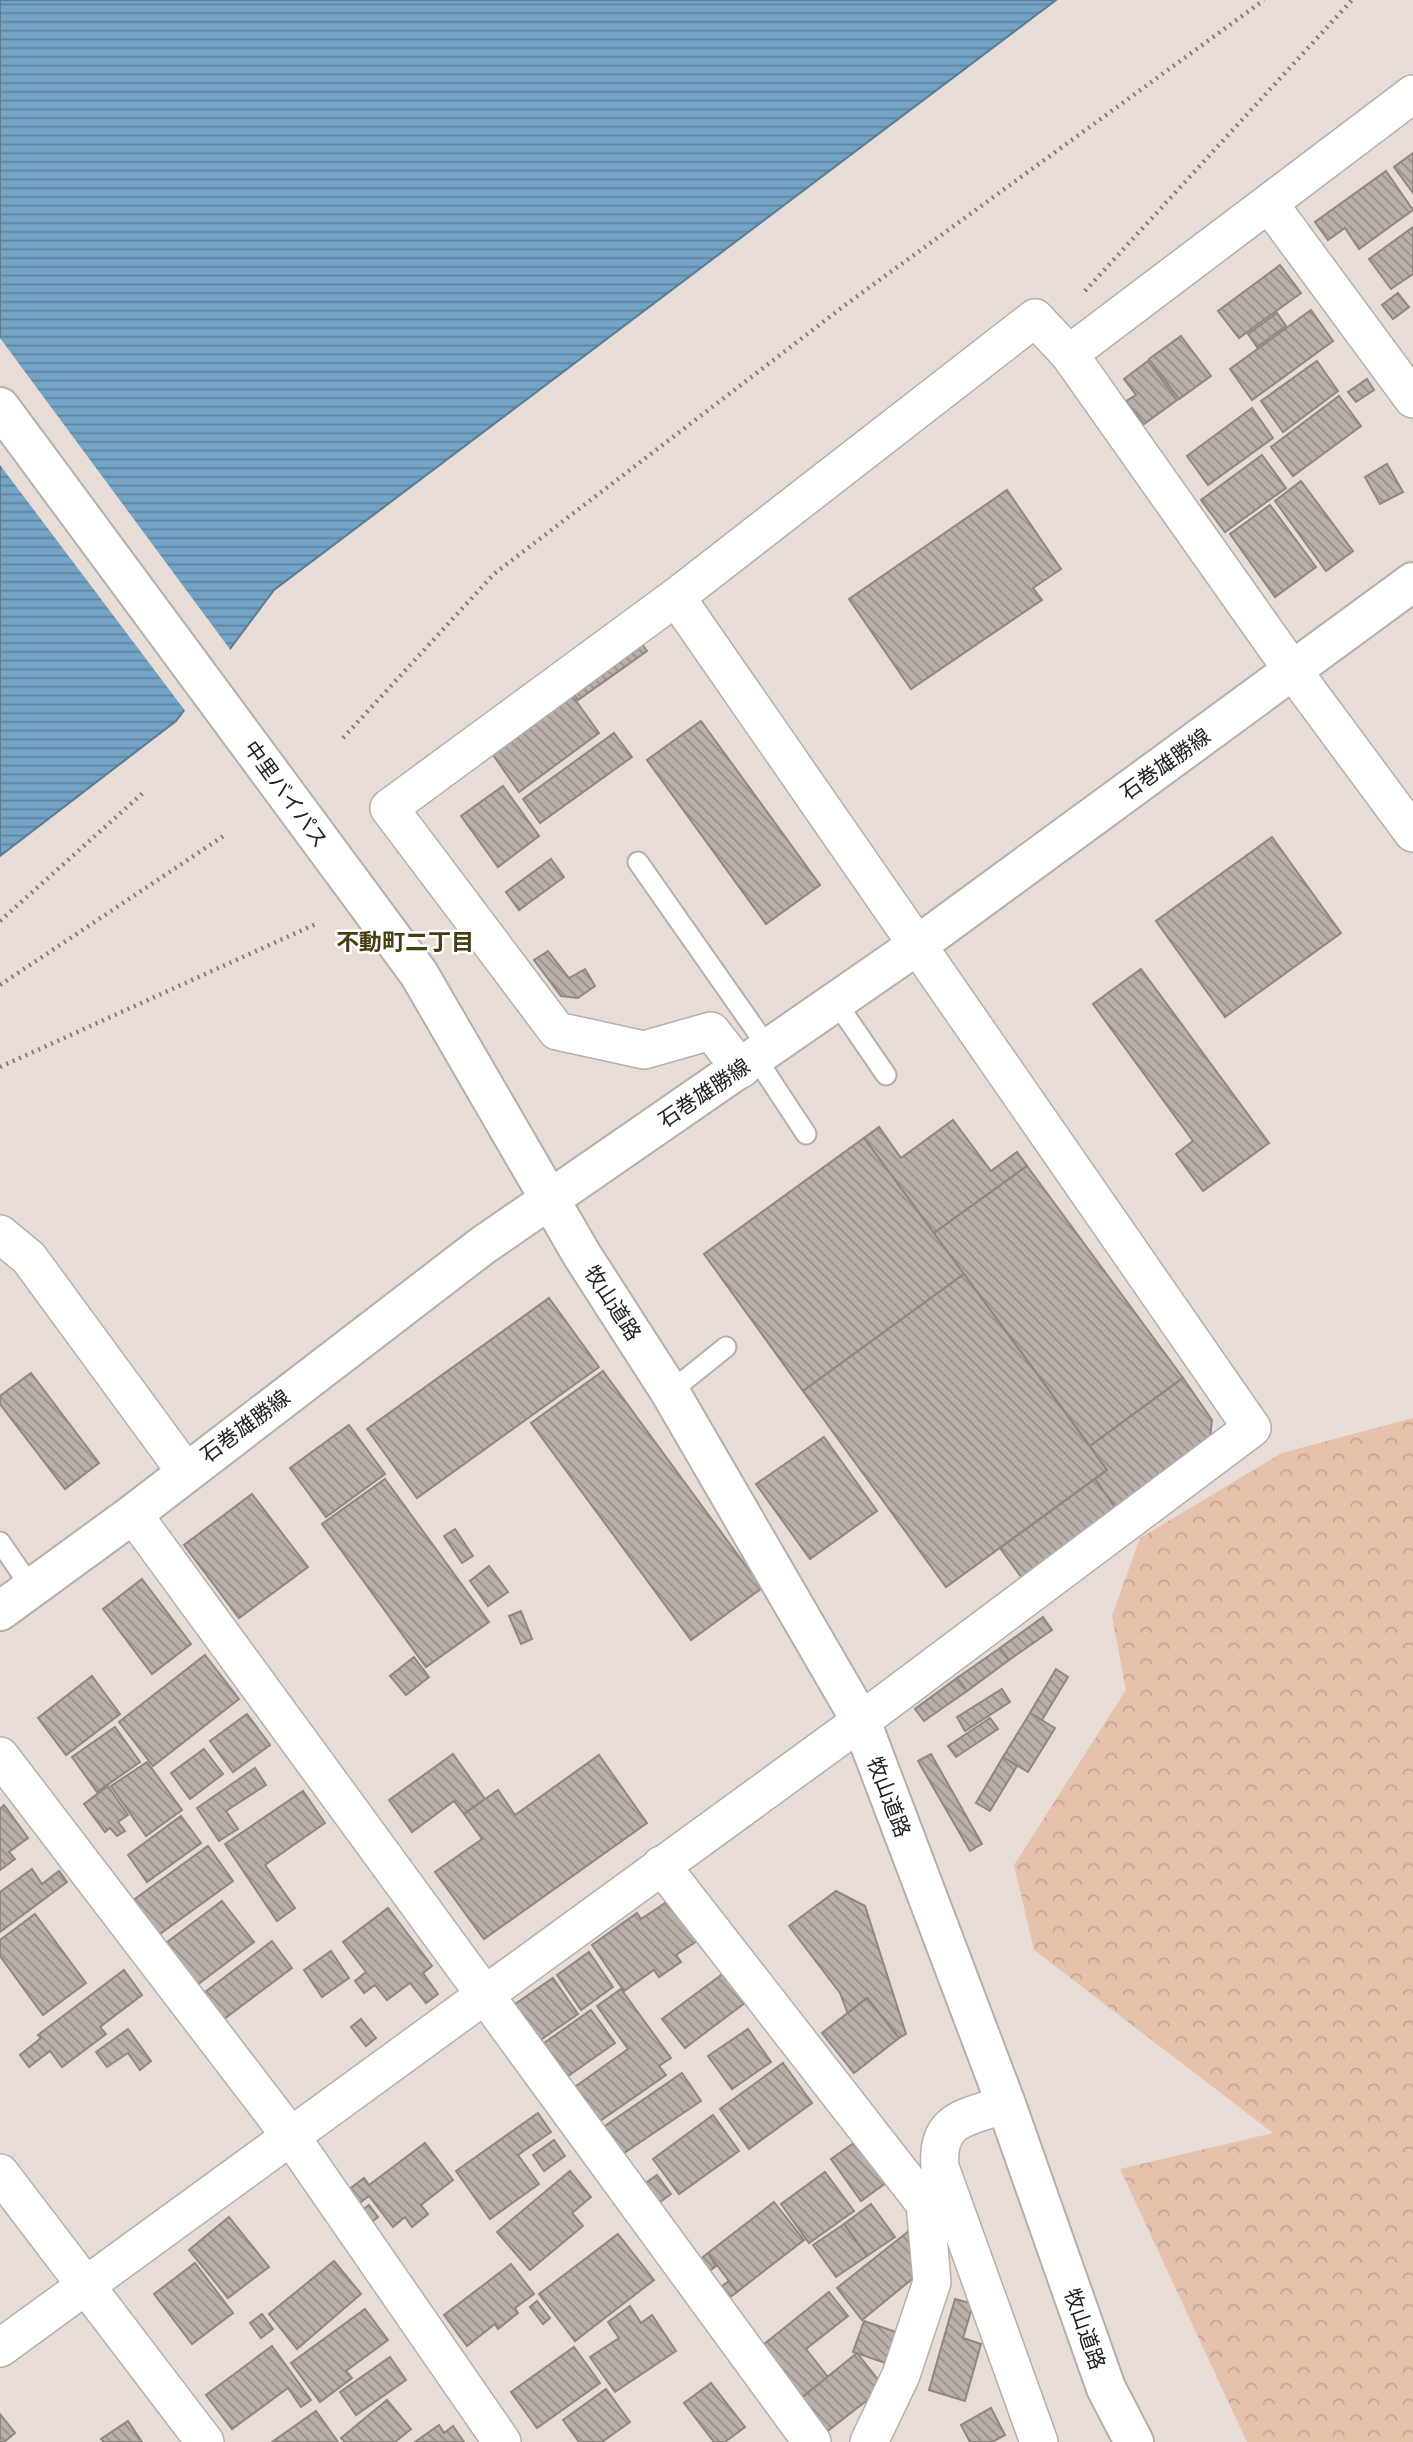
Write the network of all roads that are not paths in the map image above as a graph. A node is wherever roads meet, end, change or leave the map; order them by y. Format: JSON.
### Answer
{"nodes":[{"id":1,"x":1413,"y":94,"type":"edge"},
{"id":2,"x":1270,"y":205,"type":"junction"},
{"id":3,"x":1058,"y":343,"type":"junction"},
{"id":4,"x":1413,"y":399,"type":"edge"},
{"id":5,"x":0,"y":407,"type":"edge"},
{"id":6,"x":1413,"y":582,"type":"edge"},
{"id":7,"x":676,"y":597,"type":"junction"},
{"id":8,"x":1293,"y":671,"type":"junction"},
{"id":9,"x":1413,"y":832,"type":"edge"},
{"id":10,"x":638,"y":862,"type":"dead end"},
{"id":11,"x":919,"y":944,"type":"junction"},
{"id":12,"x":836,"y":1002,"type":"junction"},
{"id":13,"x":755,"y":1058,"type":"junction"},
{"id":14,"x":886,"y":1075,"type":"dead end"},
{"id":15,"x":807,"y":1134,"type":"dead end"},
{"id":16,"x":551,"y":1196,"type":"junction"},
{"id":17,"x":0,"y":1234,"type":"edge"},
{"id":18,"x":726,"y":1347,"type":"dead end"},
{"id":19,"x":670,"y":1392,"type":"junction"},
{"id":20,"x":186,"y":1472,"type":"junction"},
{"id":21,"x":133,"y":1514,"type":"junction"},
{"id":22,"x":0,"y":1542,"type":"edge"},
{"id":23,"x":31,"y":1587,"type":"junction"},
{"id":24,"x":0,"y":1611,"type":"edge"},
{"id":25,"x":860,"y":1721,"type":"junction"},
{"id":26,"x":0,"y":1756,"type":"edge"},
{"id":27,"x":661,"y":1865,"type":"junction"},
{"id":28,"x":482,"y":1994,"type":"junction"},
{"id":29,"x":1006,"y":2104,"type":"junction"},
{"id":30,"x":292,"y":2138,"type":"junction"},
{"id":31,"x":0,"y":2173,"type":"edge"},
{"id":32,"x":86,"y":2285,"type":"junction"},
{"id":33,"x":0,"y":2348,"type":"edge"},
{"id":34,"x":205,"y":2442,"type":"edge"},
{"id":35,"x":502,"y":2442,"type":"edge"},
{"id":36,"x":812,"y":2442,"type":"edge"},
{"id":37,"x":869,"y":2442,"type":"edge"},
{"id":38,"x":1039,"y":2442,"type":"edge"},
{"id":39,"x":1134,"y":2442,"type":"edge"}],
"edges":[{"from":1,"to":2,"type":"street"},
{"from":2,"to":3,"type":"street"},
{"from":2,"to":4,"type":"street"},
{"from":3,"to":7,"type":"street"},
{"from":3,"to":8,"type":"street"},
{"from":5,"to":16,"type":"street","name":"中里バイパス"},
{"from":6,"to":8,"type":"street","name":"石巻雄勝線"},
{"from":7,"to":11,"type":"street"},
{"from":7,"to":13,"type":"street"},
{"from":8,"to":9,"type":"street"},
{"from":8,"to":11,"type":"street","name":"石巻雄勝線"},
{"from":10,"to":13,"type":"lane"},
{"from":11,"to":12,"type":"street","name":"石巻雄勝線"},
{"from":11,"to":25,"type":"street"},
{"from":12,"to":13,"type":"street","name":"石巻雄勝線"},
{"from":12,"to":14,"type":"lane"},
{"from":13,"to":15,"type":"lane"},
{"from":13,"to":16,"type":"street","name":"石巻雄勝線"},
{"from":16,"to":19,"type":"street","name":"牧山道路"},
{"from":16,"to":20,"type":"street","name":"石巻雄勝線"},
{"from":17,"to":20,"type":"street"},
{"from":18,"to":19,"type":"lane"},
{"from":19,"to":25,"type":"street","name":"牧山道路"},
{"from":20,"to":21,"type":"street","name":"石巻雄勝線"},
{"from":21,"to":23,"type":"street","name":"石巻雄勝線"},
{"from":21,"to":28,"type":"street"},
{"from":22,"to":23,"type":"lane"},
{"from":23,"to":24,"type":"street","name":"石巻雄勝線"},
{"from":25,"to":27,"type":"street"},
{"from":25,"to":29,"type":"street","name":"牧山道路"},
{"from":26,"to":30,"type":"street"},
{"from":27,"to":28,"type":"street"},
{"from":27,"to":37,"type":"street"},
{"from":28,"to":30,"type":"street"},
{"from":28,"to":36,"type":"street"},
{"from":29,"to":38,"type":"street"},
{"from":29,"to":39,"type":"street","name":"牧山道路"},
{"from":30,"to":32,"type":"street"},
{"from":30,"to":35,"type":"street"},
{"from":31,"to":32,"type":"street"},
{"from":32,"to":33,"type":"street"},
{"from":32,"to":34,"type":"street"}]}
